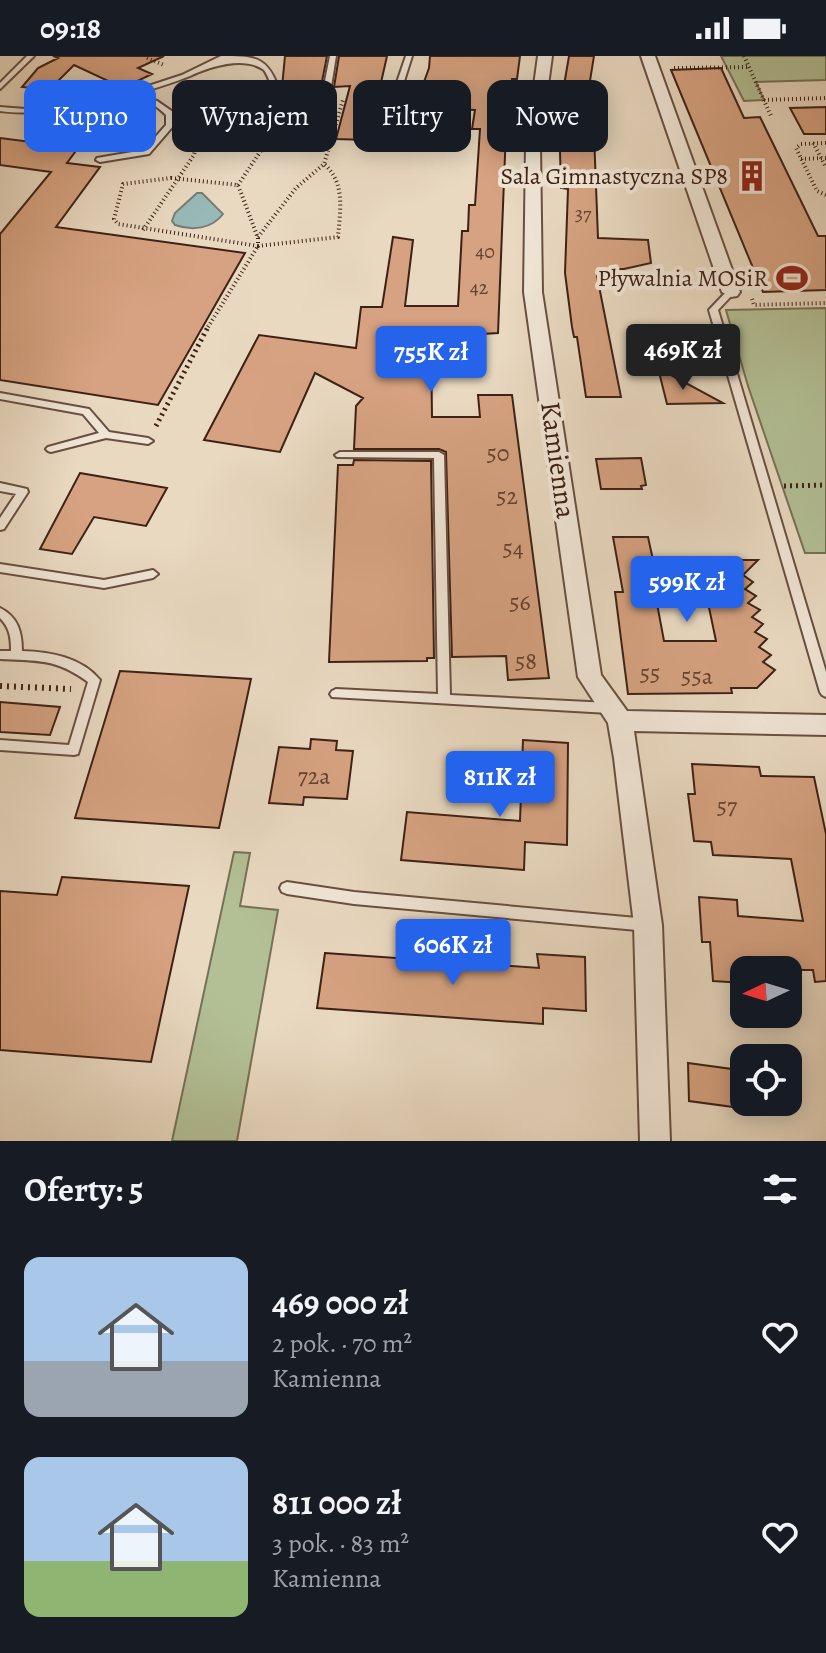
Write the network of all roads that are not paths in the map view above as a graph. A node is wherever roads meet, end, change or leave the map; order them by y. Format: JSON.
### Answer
{"nodes":[{"id":1,"x":31,"y":56,"type":"edge"},
{"id":2,"x":242,"y":56,"type":"edge"},
{"id":3,"x":333,"y":56,"type":"edge"},
{"id":4,"x":409,"y":56,"type":"edge"},
{"id":5,"x":545,"y":56,"type":"edge"},
{"id":6,"x":648,"y":56,"type":"edge"},
{"id":7,"x":401,"y":80,"type":"edge"},
{"id":8,"x":156,"y":86,"type":"edge"},
{"id":9,"x":0,"y":87,"type":"edge"},
{"id":10,"x":156,"y":106,"type":"edge"},
{"id":11,"x":0,"y":109,"type":"edge"},
{"id":12,"x":24,"y":112,"type":"edge"},
{"id":13,"x":156,"y":143,"type":"edge"},
{"id":14,"x":146,"y":152,"type":"edge"},
{"id":15,"x":100,"y":160,"type":"dead end"},
{"id":16,"x":731,"y":292,"type":"joint"},
{"id":17,"x":0,"y":396,"type":"edge"},
{"id":18,"x":106,"y":435,"type":"junction"},
{"id":19,"x":148,"y":441,"type":"road end"},
{"id":20,"x":51,"y":449,"type":"dead end"},
{"id":21,"x":340,"y":455,"type":"dead end"},
{"id":22,"x":0,"y":487,"type":"edge"},
{"id":23,"x":0,"y":526,"type":"edge"},
{"id":24,"x":0,"y":568,"type":"edge"},
{"id":25,"x":153,"y":574,"type":"dead end"},
{"id":26,"x":0,"y":612,"type":"edge"},
{"id":27,"x":0,"y":655,"type":"edge"},
{"id":28,"x":16,"y":656,"type":"junction"},
{"id":29,"x":826,"y":692,"type":"edge"},
{"id":30,"x":336,"y":694,"type":"dead end"},
{"id":31,"x":444,"y":699,"type":"junction"},
{"id":32,"x":615,"y":715,"type":"junction"},
{"id":33,"x":826,"y":725,"type":"edge"},
{"id":34,"x":0,"y":745,"type":"edge"},
{"id":35,"x":287,"y":888,"type":"dead end"},
{"id":36,"x":648,"y":925,"type":"junction"},
{"id":37,"x":655,"y":1141,"type":"edge"}],
"edges":[{"from":1,"to":9,"type":"lane"},
{"from":2,"to":3,"type":"lane"},
{"from":2,"to":8,"type":"lane"},
{"from":4,"to":7,"type":"lane"},
{"from":5,"to":32,"type":"street","name":"Kamienna"},
{"from":6,"to":16,"type":"street"},
{"from":10,"to":13,"type":"lane"},
{"from":11,"to":12,"type":"lane"},
{"from":14,"to":15,"type":"lane"},
{"from":16,"to":29,"type":"lane"},
{"from":17,"to":18,"type":"lane"},
{"from":18,"to":19,"type":"lane"},
{"from":18,"to":20,"type":"lane"},
{"from":21,"to":31,"type":"lane"},
{"from":22,"to":23,"type":"lane"},
{"from":24,"to":25,"type":"lane"},
{"from":26,"to":28,"type":"lane"},
{"from":27,"to":28,"type":"lane"},
{"from":28,"to":34,"type":"lane"},
{"from":30,"to":31,"type":"lane"},
{"from":31,"to":32,"type":"lane"},
{"from":32,"to":33,"type":"street"},
{"from":32,"to":36,"type":"street","name":"Kamienna"},
{"from":35,"to":36,"type":"lane"},
{"from":36,"to":37,"type":"street","name":"Kamienna"}]}
